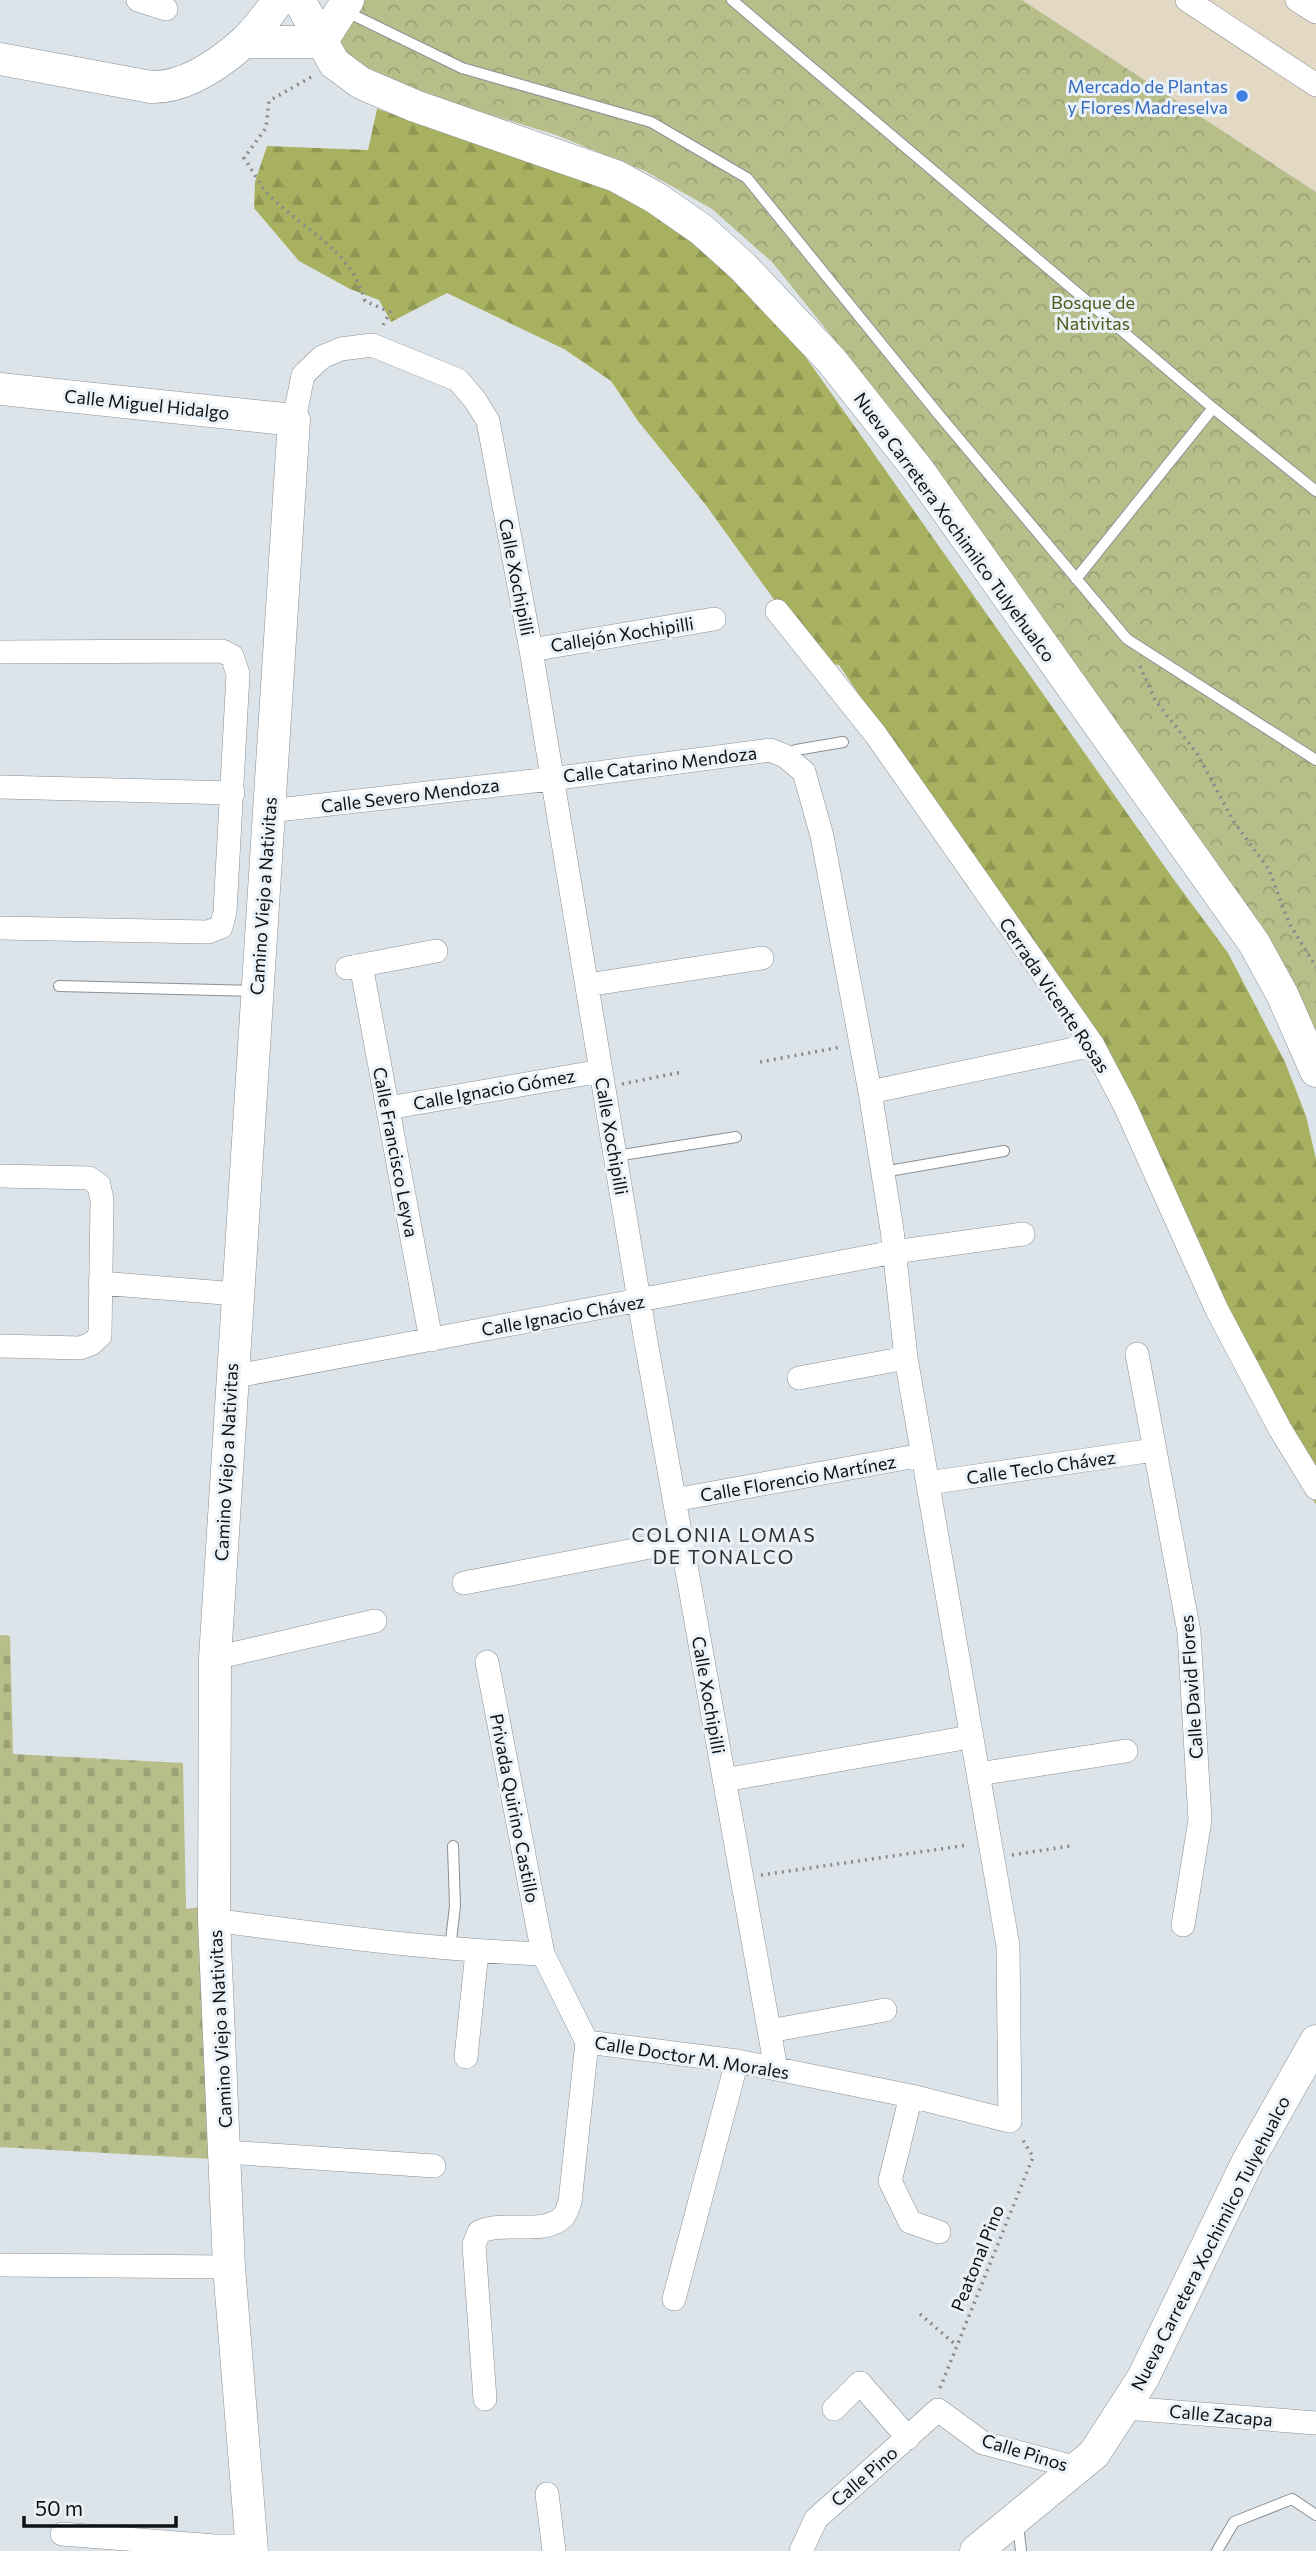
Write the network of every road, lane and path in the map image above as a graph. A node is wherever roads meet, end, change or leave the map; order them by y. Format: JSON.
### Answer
{"nodes":[{"id":1,"x":138,"y":0,"type":"edge"},
{"id":2,"x":279,"y":0,"type":"edge"},
{"id":3,"x":299,"y":0,"type":"edge"},
{"id":4,"x":732,"y":0,"type":"edge"},
{"id":5,"x":1187,"y":0,"type":"edge"},
{"id":6,"x":345,"y":5,"type":"edge"},
{"id":7,"x":166,"y":9,"type":"dead end"},
{"id":8,"x":245,"y":42,"type":"junction"},
{"id":9,"x":328,"y":52,"type":"junction"},
{"id":10,"x":7,"y":54,"type":"edge"},
{"id":11,"x":1316,"y":85,"type":"edge"},
{"id":12,"x":372,"y":345,"type":"junction"},
{"id":13,"x":0,"y":389,"type":"edge"},
{"id":14,"x":1213,"y":408,"type":"junction"},
{"id":15,"x":294,"y":420,"type":"junction"},
{"id":16,"x":1316,"y":491,"type":"edge"},
{"id":17,"x":1076,"y":579,"type":"junction"},
{"id":18,"x":777,"y":611,"type":"dead end"},
{"id":19,"x":714,"y":619,"type":"dead end"},
{"id":20,"x":1127,"y":639,"type":"junction"},
{"id":21,"x":531,"y":650,"type":"junction"},
{"id":22,"x":0,"y":652,"type":"edge"},
{"id":23,"x":843,"y":742,"type":"dead end"},
{"id":24,"x":785,"y":756,"type":"junction"},
{"id":25,"x":1316,"y":760,"type":"edge"},
{"id":26,"x":551,"y":779,"type":"junction"},
{"id":27,"x":0,"y":787,"type":"edge"},
{"id":28,"x":233,"y":793,"type":"junction"},
{"id":29,"x":269,"y":811,"type":"junction"},
{"id":30,"x":0,"y":928,"type":"edge"},
{"id":31,"x":436,"y":951,"type":"dead end"},
{"id":32,"x":762,"y":958,"type":"dead end"},
{"id":33,"x":1316,"y":967,"type":"edge"},
{"id":34,"x":587,"y":985,"type":"junction"},
{"id":35,"x":59,"y":986,"type":"dead end"},
{"id":36,"x":257,"y":991,"type":"junction"},
{"id":37,"x":861,"y":1044,"type":"junction"},
{"id":38,"x":1093,"y":1045,"type":"junction"},
{"id":39,"x":760,"y":1062,"type":"dead end"},
{"id":40,"x":1316,"y":1071,"type":"edge"},
{"id":41,"x":682,"y":1072,"type":"dead end"},
{"id":42,"x":602,"y":1079,"type":"junction"},
{"id":43,"x":870,"y":1092,"type":"junction"},
{"id":44,"x":388,"y":1108,"type":"junction"},
{"id":45,"x":736,"y":1137,"type":"dead end"},
{"id":46,"x":1004,"y":1151,"type":"dead end"},
{"id":47,"x":615,"y":1156,"type":"junction"},
{"id":48,"x":883,"y":1172,"type":"junction"},
{"id":49,"x":0,"y":1176,"type":"edge"},
{"id":50,"x":1023,"y":1234,"type":"dead end"},
{"id":51,"x":894,"y":1252,"type":"junction"},
{"id":52,"x":100,"y":1283,"type":"junction"},
{"id":53,"x":237,"y":1294,"type":"junction"},
{"id":54,"x":640,"y":1301,"type":"junction"},
{"id":55,"x":431,"y":1340,"type":"junction"},
{"id":56,"x":0,"y":1346,"type":"edge"},
{"id":57,"x":1137,"y":1354,"type":"dead end"},
{"id":58,"x":906,"y":1358,"type":"junction"},
{"id":59,"x":232,"y":1377,"type":"junction"},
{"id":60,"x":799,"y":1378,"type":"dead end"},
{"id":61,"x":1154,"y":1451,"type":"junction"},
{"id":62,"x":922,"y":1455,"type":"junction"},
{"id":63,"x":928,"y":1483,"type":"junction"},
{"id":64,"x":1316,"y":1488,"type":"edge"},
{"id":65,"x":674,"y":1500,"type":"junction"},
{"id":66,"x":681,"y":1541,"type":"junction"},
{"id":67,"x":464,"y":1583,"type":"dead end"},
{"id":68,"x":375,"y":1620,"type":"dead end"},
{"id":69,"x":215,"y":1658,"type":"junction"},
{"id":70,"x":487,"y":1662,"type":"dead end"},
{"id":71,"x":970,"y":1737,"type":"junction"},
{"id":72,"x":1126,"y":1751,"type":"dead end"},
{"id":73,"x":978,"y":1774,"type":"junction"},
{"id":74,"x":724,"y":1780,"type":"junction"},
{"id":75,"x":453,"y":1846,"type":"dead end"},
{"id":76,"x":1070,"y":1846,"type":"dead end"},
{"id":77,"x":992,"y":1850,"type":"junction"},
{"id":78,"x":741,"y":1878,"type":"junction"},
{"id":79,"x":214,"y":1920,"type":"junction"},
{"id":80,"x":1183,"y":1925,"type":"dead end"},
{"id":81,"x":450,"y":1949,"type":"junction"},
{"id":82,"x":477,"y":1952,"type":"junction"},
{"id":83,"x":543,"y":1954,"type":"junction"},
{"id":84,"x":885,"y":2010,"type":"dead end"},
{"id":85,"x":769,"y":2031,"type":"junction"},
{"id":86,"x":1316,"y":2041,"type":"edge"},
{"id":87,"x":587,"y":2042,"type":"junction"},
{"id":88,"x":466,"y":2057,"type":"dead end"},
{"id":89,"x":737,"y":2061,"type":"junction"},
{"id":90,"x":776,"y":2069,"type":"junction"},
{"id":91,"x":911,"y":2096,"type":"junction"},
{"id":92,"x":1010,"y":2121,"type":"junction"},
{"id":93,"x":226,"y":2152,"type":"junction"},
{"id":94,"x":434,"y":2166,"type":"dead end"},
{"id":95,"x":939,"y":2232,"type":"dead end"},
{"id":96,"x":0,"y":2265,"type":"edge"},
{"id":97,"x":229,"y":2267,"type":"junction"},
{"id":98,"x":674,"y":2299,"type":"dead end"},
{"id":99,"x":920,"y":2314,"type":"dead end"},
{"id":100,"x":956,"y":2345,"type":"junction"},
{"id":101,"x":485,"y":2399,"type":"dead end"},
{"id":102,"x":1125,"y":2408,"type":"junction"},
{"id":103,"x":834,"y":2409,"type":"dead end"},
{"id":104,"x":938,"y":2410,"type":"junction"},
{"id":105,"x":1316,"y":2423,"type":"edge"},
{"id":106,"x":908,"y":2438,"type":"junction"},
{"id":107,"x":1078,"y":2468,"type":"junction"},
{"id":108,"x":547,"y":2494,"type":"dead end"},
{"id":109,"x":1316,"y":2515,"type":"edge"},
{"id":110,"x":1017,"y":2518,"type":"junction"},
{"id":111,"x":62,"y":2533,"type":"dead end"},
{"id":112,"x":251,"y":2549,"type":"edge"},
{"id":113,"x":554,"y":2551,"type":"edge"},
{"id":114,"x":801,"y":2551,"type":"edge"},
{"id":115,"x":976,"y":2551,"type":"edge"},
{"id":116,"x":1021,"y":2551,"type":"edge"},
{"id":117,"x":1217,"y":2551,"type":"edge"}],
"edges":[{"from":1,"to":7,"type":"street"},
{"from":2,"to":8,"type":"main road"},
{"from":3,"to":9,"type":"main road"},
{"from":4,"to":14,"type":"lane"},
{"from":5,"to":11,"type":"street"},
{"from":6,"to":9,"type":"main road"},
{"from":6,"to":17,"type":"lane"},
{"from":8,"to":9,"type":"main road"},
{"from":8,"to":10,"type":"main road"},
{"from":9,"to":12,"type":"path"},
{"from":9,"to":40,"type":"main road","name":"Nueva Carretera Xochimilco Tulyehualco"},
{"from":12,"to":15,"type":"street","name":"Camino Viejo a Nativitas"},
{"from":12,"to":21,"type":"street","name":"Calle Xochipilli"},
{"from":13,"to":15,"type":"main road","name":"Calle Miguel Hidalgo"},
{"from":14,"to":16,"type":"lane"},
{"from":14,"to":17,"type":"lane"},
{"from":15,"to":29,"type":"main road","name":"Camino Viejo a Nativitas"},
{"from":17,"to":20,"type":"lane"},
{"from":18,"to":38,"type":"street","name":"Cerrada Vicente Rosas"},
{"from":19,"to":21,"type":"street","name":"Callejón Xochipilli"},
{"from":20,"to":25,"type":"lane"},
{"from":20,"to":33,"type":"path"},
{"from":21,"to":26,"type":"street","name":"Calle Xochipilli"},
{"from":22,"to":28,"type":"street"},
{"from":23,"to":24,"type":"lane"},
{"from":24,"to":26,"type":"street","name":"Calle Catarino Mendoza"},
{"from":24,"to":37,"type":"street"},
{"from":26,"to":29,"type":"street","name":"Calle Severo Mendoza"},
{"from":26,"to":34,"type":"street","name":"Calle Xochipilli"},
{"from":27,"to":28,"type":"street"},
{"from":28,"to":30,"type":"street"},
{"from":29,"to":36,"type":"main road","name":"Camino Viejo a Nativitas"},
{"from":31,"to":44,"type":"street","name":"Calle Francisco Leyva"},
{"from":32,"to":34,"type":"street"},
{"from":34,"to":42,"type":"street","name":"Calle Xochipilli"},
{"from":35,"to":36,"type":"lane"},
{"from":36,"to":53,"type":"main road","name":"Camino Viejo a Nativitas"},
{"from":37,"to":39,"type":"path"},
{"from":37,"to":43,"type":"street"},
{"from":38,"to":43,"type":"street"},
{"from":38,"to":64,"type":"street","name":"Cerrada Vicente Rosas"},
{"from":41,"to":42,"type":"path"},
{"from":42,"to":44,"type":"street","name":"Calle Ignacio Gómez"},
{"from":42,"to":47,"type":"street","name":"Calle Xochipilli"},
{"from":43,"to":48,"type":"street"},
{"from":44,"to":55,"type":"street","name":"Calle Francisco Leyva"},
{"from":45,"to":47,"type":"lane"},
{"from":46,"to":48,"type":"lane"},
{"from":47,"to":54,"type":"street","name":"Calle Xochipilli"},
{"from":48,"to":51,"type":"street"},
{"from":49,"to":52,"type":"street"},
{"from":50,"to":51,"type":"street","name":"Calle Ignacio Chávez"},
{"from":51,"to":54,"type":"street","name":"Calle Ignacio Chávez"},
{"from":51,"to":58,"type":"street"},
{"from":52,"to":53,"type":"street"},
{"from":52,"to":56,"type":"street"},
{"from":53,"to":59,"type":"main road","name":"Camino Viejo a Nativitas"},
{"from":54,"to":55,"type":"street","name":"Calle Ignacio Chávez"},
{"from":54,"to":65,"type":"street","name":"Calle Xochipilli"},
{"from":55,"to":59,"type":"street","name":"Calle Ignacio Chávez"},
{"from":57,"to":61,"type":"street","name":"Calle David Flores"},
{"from":58,"to":60,"type":"street"},
{"from":58,"to":62,"type":"street"},
{"from":59,"to":69,"type":"main road","name":"Camino Viejo a Nativitas"},
{"from":61,"to":63,"type":"street","name":"Calle Teclo Chávez"},
{"from":61,"to":80,"type":"street","name":"Calle David Flores"},
{"from":62,"to":63,"type":"street"},
{"from":62,"to":65,"type":"street","name":"Calle Florencio Martínez"},
{"from":63,"to":71,"type":"street"},
{"from":65,"to":66,"type":"street","name":"Calle Xochipilli"},
{"from":66,"to":67,"type":"street"},
{"from":66,"to":74,"type":"street","name":"Calle Xochipilli"},
{"from":68,"to":69,"type":"street"},
{"from":69,"to":79,"type":"main road","name":"Camino Viejo a Nativitas"},
{"from":70,"to":83,"type":"street","name":"Privada Quirino Castillo"},
{"from":71,"to":73,"type":"street"},
{"from":71,"to":74,"type":"street"},
{"from":72,"to":73,"type":"street"},
{"from":73,"to":77,"type":"street"},
{"from":74,"to":78,"type":"street","name":"Calle Xochipilli"},
{"from":75,"to":81,"type":"lane"},
{"from":76,"to":77,"type":"path"},
{"from":77,"to":78,"type":"path"},
{"from":77,"to":92,"type":"street"},
{"from":78,"to":85,"type":"street","name":"Calle Xochipilli"},
{"from":79,"to":81,"type":"street"},
{"from":79,"to":93,"type":"main road","name":"Camino Viejo a Nativitas"},
{"from":81,"to":82,"type":"street"},
{"from":82,"to":83,"type":"street"},
{"from":82,"to":88,"type":"street"},
{"from":83,"to":87,"type":"street","name":"Calle Doctor M. Morales"},
{"from":84,"to":85,"type":"street"},
{"from":85,"to":90,"type":"street","name":"Calle Xochipilli"},
{"from":86,"to":102,"type":"main road","name":"Nueva Carretera Xochimilco Tulyehualco"},
{"from":87,"to":89,"type":"street","name":"Calle Doctor M. Morales"},
{"from":87,"to":101,"type":"street"},
{"from":89,"to":90,"type":"street","name":"Calle Doctor M. Morales"},
{"from":89,"to":98,"type":"street"},
{"from":90,"to":91,"type":"street","name":"Calle Doctor M. Morales"},
{"from":91,"to":92,"type":"street","name":"Calle Doctor M. Morales"},
{"from":91,"to":95,"type":"street"},
{"from":92,"to":100,"type":"path","name":"Peatonal Pino"},
{"from":93,"to":94,"type":"street"},
{"from":93,"to":97,"type":"main road","name":"Camino Viejo a Nativitas"},
{"from":96,"to":97,"type":"street"},
{"from":97,"to":112,"type":"main road","name":"Camino Viejo a Nativitas"},
{"from":99,"to":100,"type":"path"},
{"from":100,"to":104,"type":"path","name":"Peatonal Pino"},
{"from":102,"to":105,"type":"street","name":"Calle Zacapa"},
{"from":102,"to":107,"type":"main road","name":"Nueva Carretera Xochimilco Tulyehualco"},
{"from":103,"to":106,"type":"street"},
{"from":104,"to":106,"type":"street","name":"Calle Pino"},
{"from":104,"to":107,"type":"street","name":"Calle Pinos"},
{"from":106,"to":114,"type":"street","name":"Calle Pino"},
{"from":107,"to":110,"type":"main road","name":"Nueva Carretera Xochimilco Tulyehualco"},
{"from":108,"to":113,"type":"street"},
{"from":109,"to":117,"type":"lane"},
{"from":110,"to":115,"type":"main road","name":"Nueva Carretera Xochimilco Tulyehualco"},
{"from":110,"to":116,"type":"lane"},
{"from":111,"to":112,"type":"street"}]}
